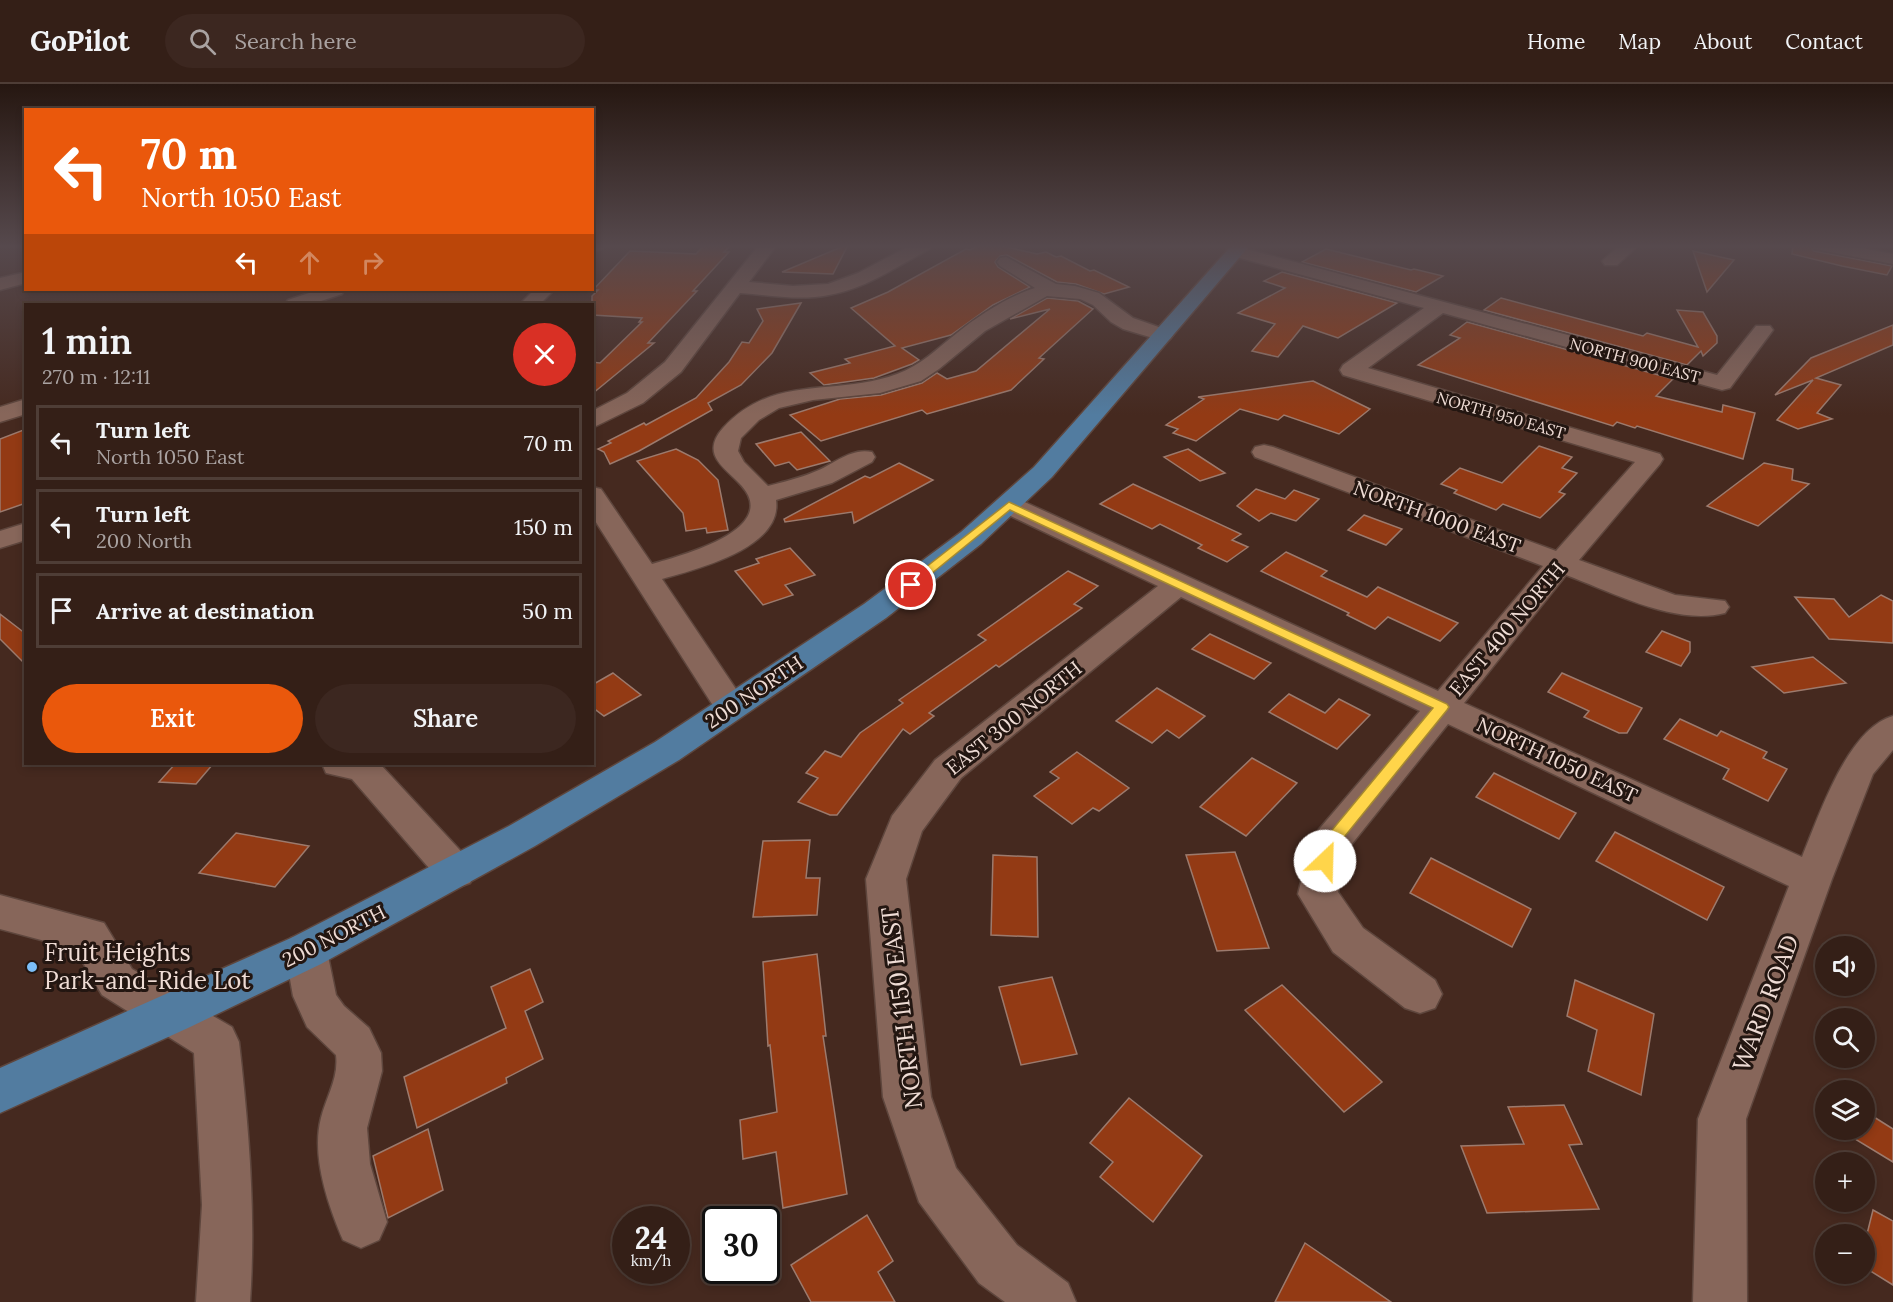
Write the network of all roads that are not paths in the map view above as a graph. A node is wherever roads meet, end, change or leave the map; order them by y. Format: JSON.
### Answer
{"nodes":[{"id":1,"x":723,"y":302,"type":"edge"},
{"id":2,"x":1020,"y":302,"type":"edge"},
{"id":3,"x":1100,"y":302,"type":"edge"},
{"id":4,"x":1192,"y":302,"type":"edge"},
{"id":5,"x":1421,"y":302,"type":"edge"},
{"id":6,"x":1438,"y":307,"type":"junction"},
{"id":7,"x":1764,"y":330,"type":"dead end"},
{"id":8,"x":1164,"y":334,"type":"junction"},
{"id":9,"x":24,"y":407,"type":"edge"},
{"id":10,"x":0,"y":415,"type":"edge"},
{"id":11,"x":594,"y":420,"type":"edge"},
{"id":12,"x":1264,"y":452,"type":"dead end"},
{"id":13,"x":864,"y":457,"type":"dead end"},
{"id":14,"x":1652,"y":459,"type":"joint"},
{"id":15,"x":762,"y":496,"type":"junction"},
{"id":16,"x":594,"y":498,"type":"edge"},
{"id":17,"x":1009,"y":505,"type":"junction"},
{"id":18,"x":24,"y":532,"type":"edge"},
{"id":19,"x":0,"y":540,"type":"edge"},
{"id":20,"x":1561,"y":563,"type":"junction"},
{"id":21,"x":646,"y":574,"type":"junction"},
{"id":22,"x":1178,"y":585,"type":"junction"},
{"id":23,"x":1714,"y":607,"type":"dead end"},
{"id":24,"x":731,"y":707,"type":"junction"},
{"id":25,"x":1442,"y":707,"type":"junction"},
{"id":26,"x":1893,"y":728,"type":"edge"},
{"id":27,"x":345,"y":765,"type":"edge"},
{"id":28,"x":456,"y":872,"type":"junction"},
{"id":29,"x":886,"y":879,"type":"joint"},
{"id":30,"x":1812,"y":879,"type":"junction"},
{"id":31,"x":0,"y":912,"type":"edge"},
{"id":32,"x":306,"y":951,"type":"junction"},
{"id":33,"x":1420,"y":994,"type":"dead end"},
{"id":34,"x":172,"y":1014,"type":"junction"},
{"id":35,"x":0,"y":1091,"type":"edge"},
{"id":36,"x":361,"y":1222,"type":"dead end"},
{"id":37,"x":224,"y":1302,"type":"edge"},
{"id":38,"x":1049,"y":1302,"type":"edge"},
{"id":39,"x":1720,"y":1302,"type":"edge"}],
"edges":[{"from":1,"to":11,"type":"street"},
{"from":2,"to":15,"type":"street"},
{"from":3,"to":8,"type":"street"},
{"from":4,"to":8,"type":"main road","name":"200 NORTH"},
{"from":5,"to":6,"type":"street","name":"NORTH 900 EAST"},
{"from":6,"to":7,"type":"street","name":"NORTH 900 EAST"},
{"from":6,"to":14,"type":"street","name":"NORTH 950 EAST"},
{"from":8,"to":17,"type":"main road","name":"200 NORTH"},
{"from":9,"to":10,"type":"street"},
{"from":12,"to":20,"type":"street","name":"NORTH 1000 EAST"},
{"from":13,"to":15,"type":"street"},
{"from":14,"to":20,"type":"street","name":"EAST 400 NORTH"},
{"from":15,"to":21,"type":"street"},
{"from":16,"to":21,"type":"street"},
{"from":17,"to":22,"type":"street","name":"NORTH 1050 EAST"},
{"from":17,"to":24,"type":"main road","name":"200 NORTH"},
{"from":18,"to":19,"type":"street"},
{"from":20,"to":23,"type":"street","name":"NORTH 1000 EAST"},
{"from":20,"to":25,"type":"street","name":"EAST 400 NORTH"},
{"from":21,"to":24,"type":"street"},
{"from":22,"to":25,"type":"street","name":"NORTH 1050 EAST"},
{"from":22,"to":29,"type":"street","name":"EAST 300 NORTH"},
{"from":24,"to":28,"type":"main road","name":"200 NORTH"},
{"from":25,"to":30,"type":"street","name":"NORTH 1050 EAST"},
{"from":25,"to":33,"type":"street","name":"EAST 400 NORTH"},
{"from":26,"to":30,"type":"street","name":"WARD ROAD"},
{"from":27,"to":28,"type":"street"},
{"from":28,"to":32,"type":"main road","name":"200 NORTH"},
{"from":29,"to":38,"type":"street","name":"NORTH 1150 EAST"},
{"from":30,"to":39,"type":"street","name":"WARD ROAD"},
{"from":31,"to":34,"type":"street"},
{"from":32,"to":34,"type":"main road","name":"200 NORTH"},
{"from":32,"to":36,"type":"street"},
{"from":34,"to":35,"type":"main road"},
{"from":34,"to":37,"type":"street"}]}
